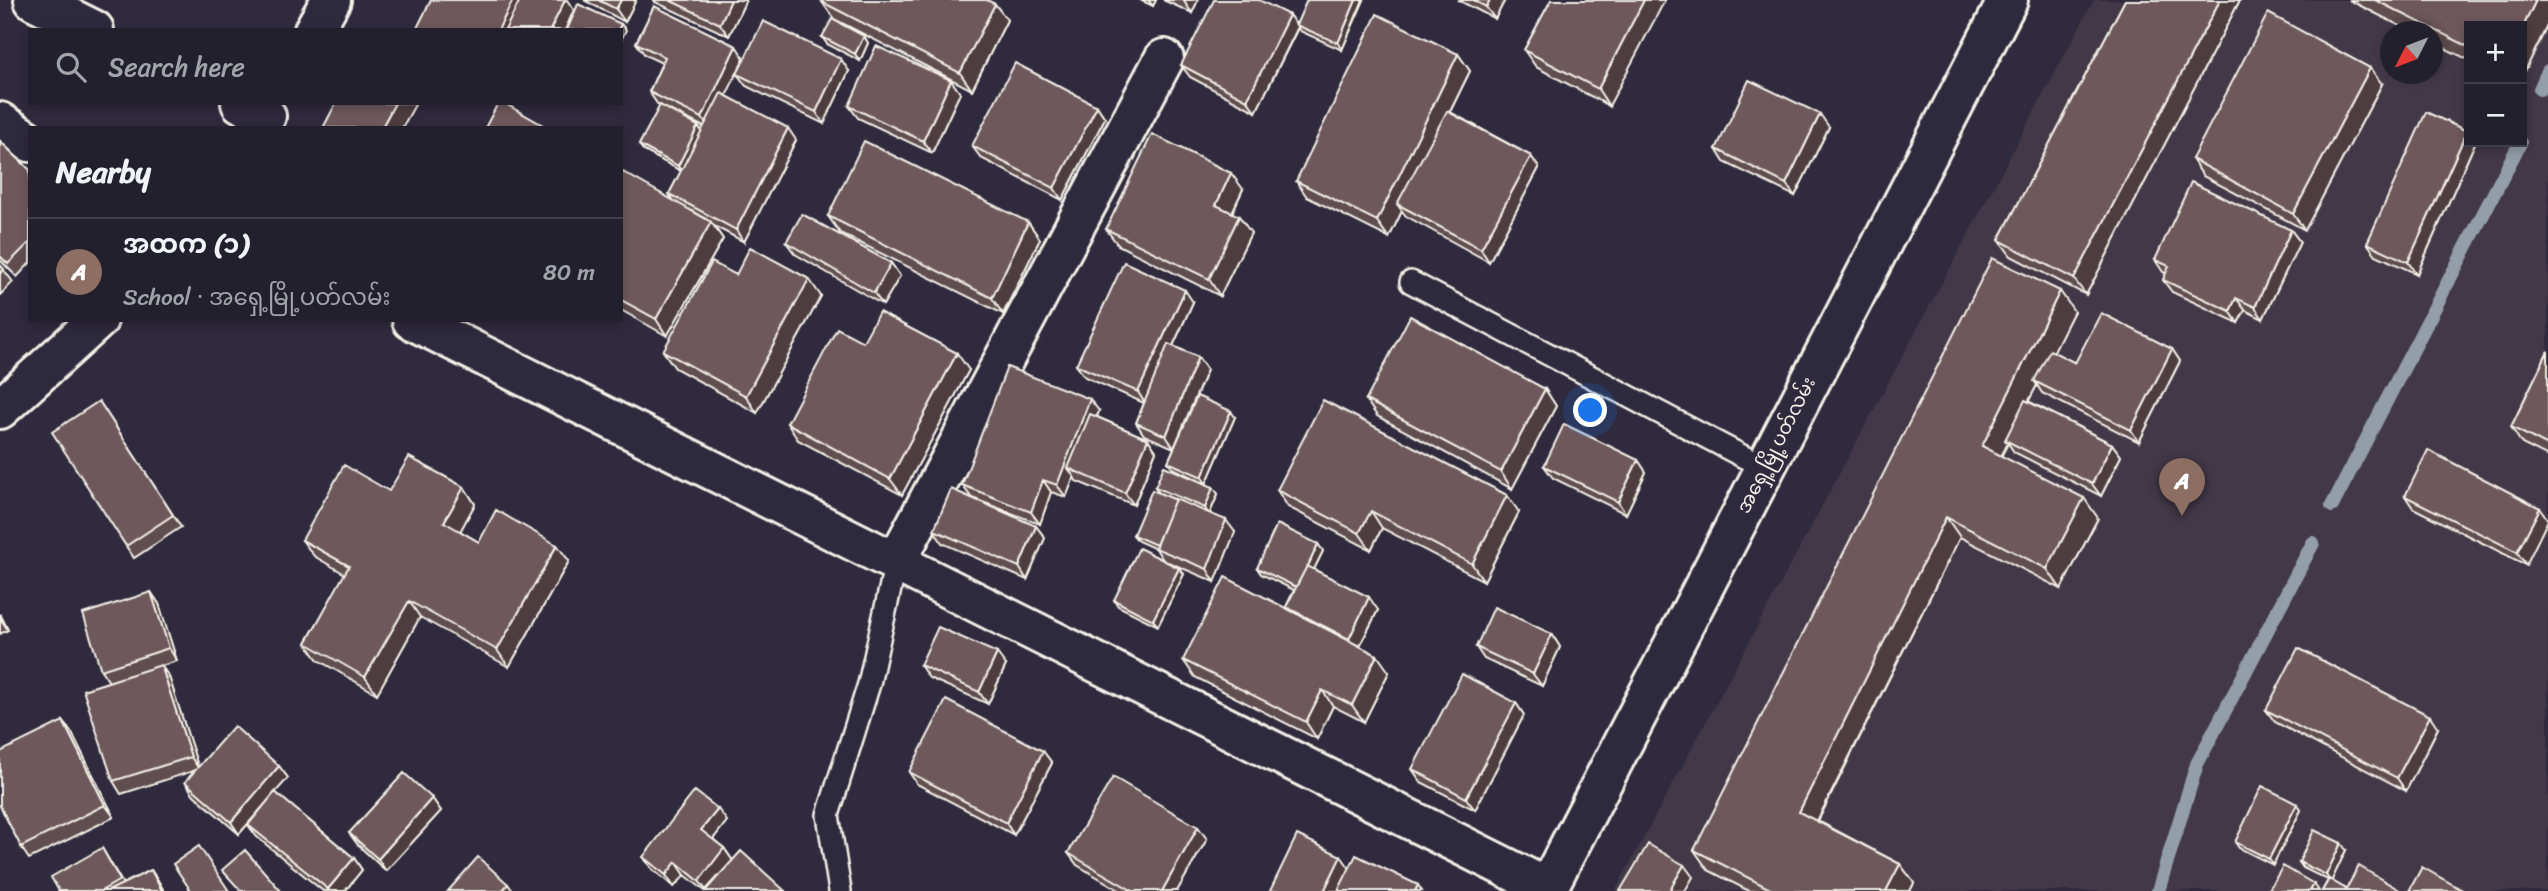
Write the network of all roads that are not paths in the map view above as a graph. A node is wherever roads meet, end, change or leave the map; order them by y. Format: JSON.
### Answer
{"nodes":[{"id":1,"x":34,"y":0,"type":"edge"},
{"id":2,"x":331,"y":0,"type":"edge"},
{"id":3,"x":2007,"y":0,"type":"edge"},
{"id":4,"x":90,"y":28,"type":"edge"},
{"id":5,"x":315,"y":28,"type":"edge"},
{"id":6,"x":1164,"y":59,"type":"dead end"},
{"id":7,"x":0,"y":122,"type":"edge"},
{"id":8,"x":28,"y":141,"type":"edge"},
{"id":9,"x":1411,"y":282,"type":"dead end"},
{"id":10,"x":96,"y":322,"type":"edge"},
{"id":11,"x":416,"y":322,"type":"edge"},
{"id":12,"x":0,"y":409,"type":"edge"},
{"id":13,"x":1765,"y":468,"type":"junction"},
{"id":14,"x":896,"y":562,"type":"junction"},
{"id":15,"x":1546,"y":889,"type":"edge"},
{"id":16,"x":840,"y":891,"type":"edge"}],
"edges":[{"from":1,"to":4,"type":"street"},
{"from":2,"to":5,"type":"street"},
{"from":3,"to":13,"type":"street","name":"အရှေ့မြို့ပတ်လမ်း"},
{"from":6,"to":14,"type":"street"},
{"from":7,"to":8,"type":"street"},
{"from":9,"to":13,"type":"lane"},
{"from":10,"to":12,"type":"street"},
{"from":11,"to":14,"type":"street"},
{"from":13,"to":15,"type":"street","name":"အရှေ့မြို့ပတ်လမ်း"},
{"from":14,"to":15,"type":"street"},
{"from":14,"to":16,"type":"lane"}]}
